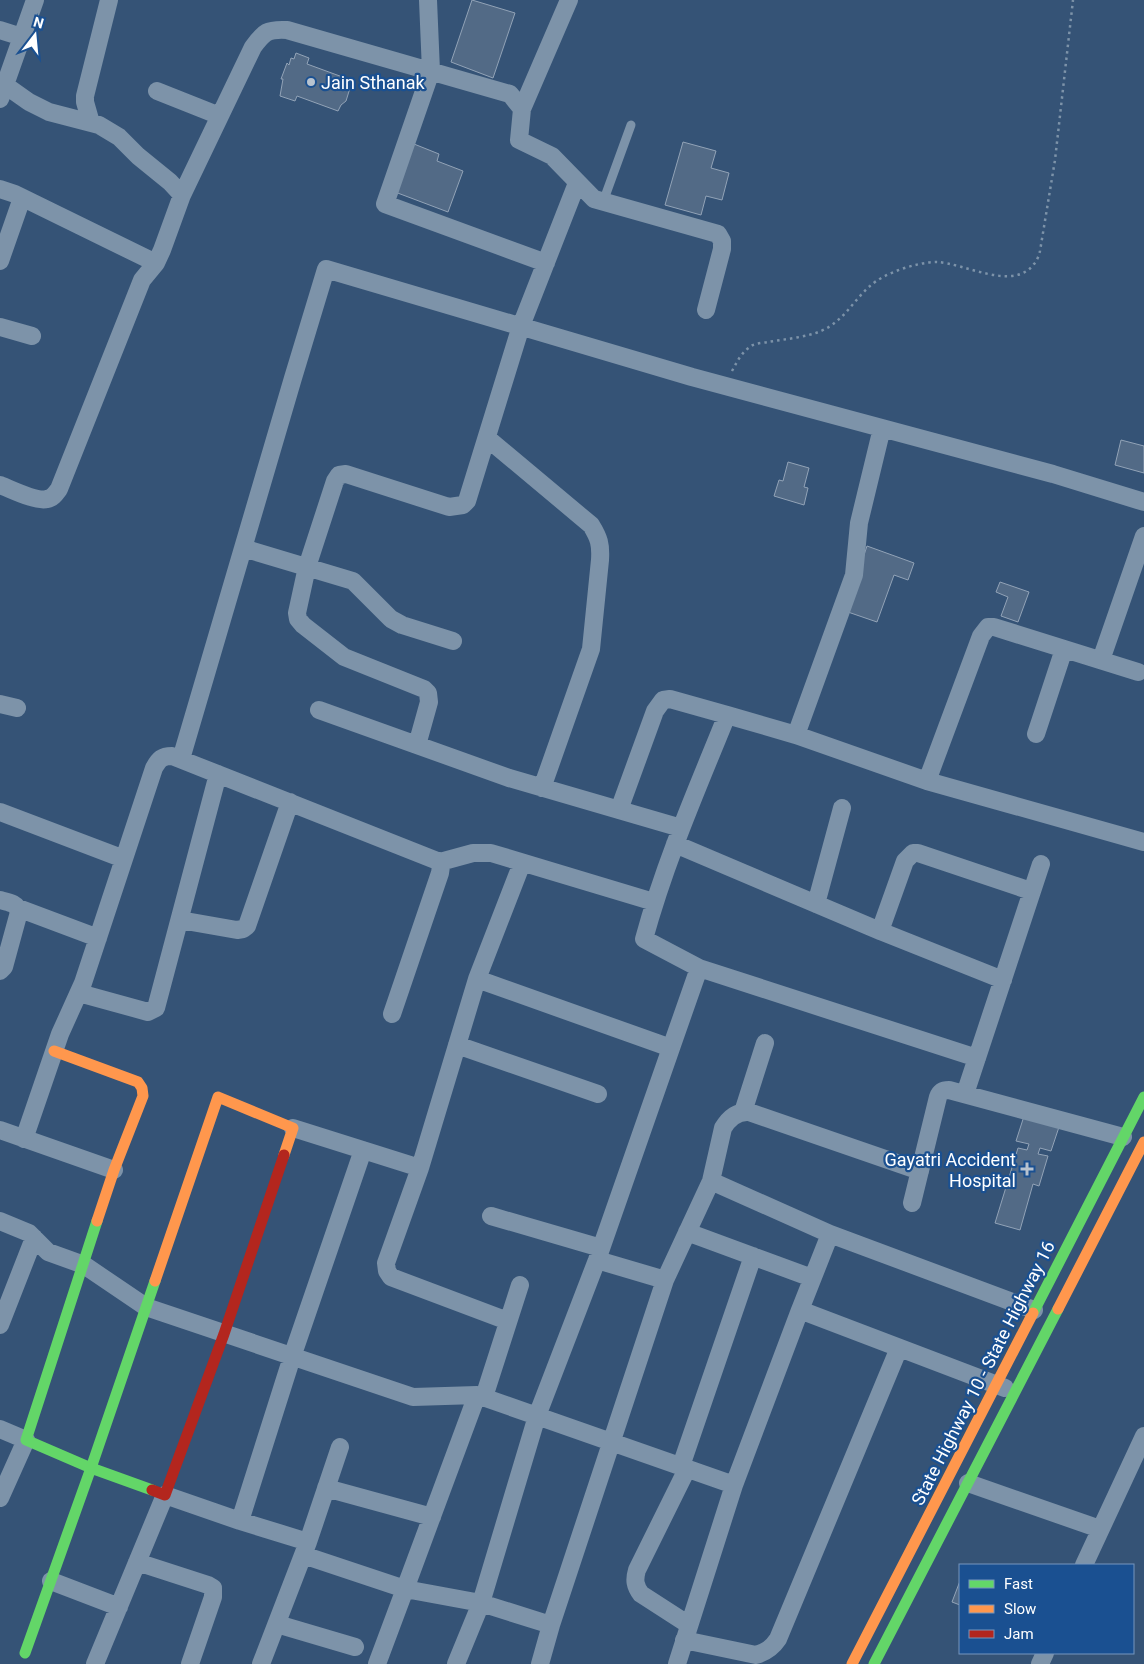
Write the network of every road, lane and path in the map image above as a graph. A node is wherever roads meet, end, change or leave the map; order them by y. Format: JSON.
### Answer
{"nodes":[{"id":1,"x":35,"y":0,"type":"edge"},
{"id":2,"x":109,"y":0,"type":"edge"},
{"id":3,"x":428,"y":0,"type":"edge"},
{"id":4,"x":569,"y":0,"type":"edge"},
{"id":5,"x":1073,"y":0,"type":"edge"},
{"id":6,"x":0,"y":30,"type":"edge"},
{"id":7,"x":22,"y":37,"type":"junction"},
{"id":8,"x":431,"y":71,"type":"junction"},
{"id":9,"x":157,"y":91,"type":"dead end"},
{"id":10,"x":2,"y":92,"type":"edge"},
{"id":11,"x":522,"y":109,"type":"junction"},
{"id":12,"x":220,"y":116,"type":"junction"},
{"id":13,"x":91,"y":123,"type":"junction"},
{"id":14,"x":631,"y":125,"type":"dead end"},
{"id":15,"x":578,"y":183,"type":"junction"},
{"id":16,"x":0,"y":189,"type":"edge"},
{"id":17,"x":182,"y":196,"type":"junction"},
{"id":18,"x":22,"y":198,"type":"junction"},
{"id":19,"x":603,"y":202,"type":"junction"},
{"id":20,"x":0,"y":261,"type":"edge"},
{"id":21,"x":156,"y":263,"type":"junction"},
{"id":22,"x":546,"y":263,"type":"junction"},
{"id":23,"x":706,"y":310,"type":"dead end"},
{"id":24,"x":521,"y":326,"type":"junction"},
{"id":25,"x":0,"y":327,"type":"edge"},
{"id":26,"x":32,"y":336,"type":"dead end"},
{"id":27,"x":724,"y":386,"type":"junction"},
{"id":28,"x":882,"y":428,"type":"junction"},
{"id":29,"x":487,"y":438,"type":"junction"},
{"id":30,"x":0,"y":485,"type":"edge"},
{"id":31,"x":1144,"y":502,"type":"edge"},
{"id":32,"x":1144,"y":536,"type":"edge"},
{"id":33,"x":243,"y":548,"type":"junction"},
{"id":34,"x":307,"y":567,"type":"junction"},
{"id":35,"x":453,"y":641,"type":"dead end"},
{"id":36,"x":1064,"y":649,"type":"junction"},
{"id":37,"x":1101,"y":660,"type":"junction"},
{"id":38,"x":1138,"y":672,"type":"dead end"},
{"id":39,"x":319,"y":710,"type":"dead end"},
{"id":40,"x":726,"y":715,"type":"junction"},
{"id":41,"x":1036,"y":734,"type":"dead end"},
{"id":42,"x":796,"y":735,"type":"junction"},
{"id":43,"x":417,"y":745,"type":"junction"},
{"id":44,"x":181,"y":759,"type":"junction"},
{"id":45,"x":218,"y":774,"type":"junction"},
{"id":46,"x":927,"y":781,"type":"junction"},
{"id":47,"x":542,"y":788,"type":"junction"},
{"id":48,"x":290,"y":802,"type":"junction"},
{"id":49,"x":842,"y":808,"type":"dead end"},
{"id":50,"x":619,"y":810,"type":"junction"},
{"id":51,"x":0,"y":812,"type":"edge"},
{"id":52,"x":678,"y":836,"type":"junction"},
{"id":53,"x":1144,"y":842,"type":"edge"},
{"id":54,"x":124,"y":858,"type":"junction"},
{"id":55,"x":440,"y":862,"type":"junction"},
{"id":56,"x":522,"y":863,"type":"junction"},
{"id":57,"x":1040,"y":864,"type":"dead end"},
{"id":58,"x":1032,"y":891,"type":"junction"},
{"id":59,"x":0,"y":900,"type":"edge"},
{"id":60,"x":654,"y":902,"type":"junction"},
{"id":61,"x":816,"y":904,"type":"junction"},
{"id":62,"x":18,"y":908,"type":"junction"},
{"id":63,"x":180,"y":920,"type":"junction"},
{"id":64,"x":880,"y":931,"type":"junction"},
{"id":65,"x":98,"y":938,"type":"junction"},
{"id":66,"x":699,"y":968,"type":"junction"},
{"id":67,"x":0,"y":971,"type":"edge"},
{"id":68,"x":477,"y":979,"type":"junction"},
{"id":69,"x":1003,"y":980,"type":"junction"},
{"id":70,"x":78,"y":993,"type":"junction"},
{"id":71,"x":392,"y":1014,"type":"dead end"},
{"id":72,"x":765,"y":1043,"type":"dead end"},
{"id":73,"x":457,"y":1044,"type":"junction"},
{"id":74,"x":671,"y":1048,"type":"junction"},
{"id":75,"x":54,"y":1051,"type":"junction"},
{"id":76,"x":978,"y":1058,"type":"junction"},
{"id":77,"x":598,"y":1094,"type":"dead end"},
{"id":78,"x":965,"y":1094,"type":"junction"},
{"id":79,"x":1144,"y":1097,"type":"edge"},
{"id":80,"x":743,"y":1112,"type":"junction"},
{"id":81,"x":293,"y":1128,"type":"junction"},
{"id":82,"x":0,"y":1130,"type":"edge"},
{"id":83,"x":1132,"y":1134,"type":"edge"},
{"id":84,"x":24,"y":1139,"type":"junction"},
{"id":85,"x":1144,"y":1142,"type":"edge"},
{"id":86,"x":363,"y":1150,"type":"junction"},
{"id":87,"x":420,"y":1168,"type":"junction"},
{"id":88,"x":114,"y":1170,"type":"junction"},
{"id":89,"x":920,"y":1170,"type":"junction"},
{"id":90,"x":711,"y":1181,"type":"junction"},
{"id":91,"x":912,"y":1203,"type":"dead end"},
{"id":92,"x":491,"y":1216,"type":"dead end"},
{"id":93,"x":0,"y":1222,"type":"edge"},
{"id":94,"x":687,"y":1232,"type":"junction"},
{"id":95,"x":830,"y":1234,"type":"junction"},
{"id":96,"x":34,"y":1238,"type":"junction"},
{"id":97,"x":599,"y":1254,"type":"junction"},
{"id":98,"x":754,"y":1256,"type":"junction"},
{"id":99,"x":84,"y":1265,"type":"junction"},
{"id":100,"x":812,"y":1278,"type":"junction"},
{"id":101,"x":665,"y":1280,"type":"junction"},
{"id":102,"x":520,"y":1285,"type":"dead end"},
{"id":103,"x":146,"y":1307,"type":"junction"},
{"id":104,"x":800,"y":1310,"type":"junction"},
{"id":105,"x":1034,"y":1310,"type":"junction"},
{"id":106,"x":508,"y":1322,"type":"junction"},
{"id":107,"x":0,"y":1325,"type":"edge"},
{"id":108,"x":224,"y":1334,"type":"junction"},
{"id":109,"x":899,"y":1348,"type":"junction"},
{"id":110,"x":292,"y":1357,"type":"junction"},
{"id":111,"x":996,"y":1384,"type":"junction"},
{"id":112,"x":1015,"y":1393,"type":"junction"},
{"id":113,"x":481,"y":1396,"type":"junction"},
{"id":114,"x":537,"y":1416,"type":"junction"},
{"id":115,"x":0,"y":1429,"type":"edge"},
{"id":116,"x":1144,"y":1436,"type":"edge"},
{"id":117,"x":26,"y":1440,"type":"junction"},
{"id":118,"x":612,"y":1442,"type":"junction"},
{"id":119,"x":340,"y":1447,"type":"dead end"},
{"id":120,"x":684,"y":1467,"type":"junction"},
{"id":121,"x":91,"y":1468,"type":"junction"},
{"id":122,"x":968,"y":1483,"type":"junction"},
{"id":123,"x":734,"y":1485,"type":"junction"},
{"id":124,"x":326,"y":1488,"type":"junction"},
{"id":125,"x":165,"y":1495,"type":"junction"},
{"id":126,"x":0,"y":1498,"type":"edge"},
{"id":127,"x":432,"y":1517,"type":"junction"},
{"id":128,"x":240,"y":1521,"type":"junction"},
{"id":129,"x":1100,"y":1529,"type":"junction"},
{"id":130,"x":305,"y":1548,"type":"junction"},
{"id":131,"x":137,"y":1562,"type":"junction"},
{"id":132,"x":1084,"y":1564,"type":"edge"},
{"id":133,"x":50,"y":1581,"type":"junction"},
{"id":134,"x":405,"y":1589,"type":"junction"},
{"id":135,"x":481,"y":1603,"type":"junction"},
{"id":136,"x":119,"y":1607,"type":"junction"},
{"id":137,"x":277,"y":1624,"type":"junction"},
{"id":138,"x":551,"y":1625,"type":"junction"},
{"id":139,"x":687,"y":1632,"type":"junction"},
{"id":140,"x":355,"y":1647,"type":"dead end"},
{"id":141,"x":25,"y":1653,"type":"dead end"},
{"id":142,"x":95,"y":1664,"type":"edge"},
{"id":143,"x":190,"y":1664,"type":"edge"},
{"id":144,"x":262,"y":1664,"type":"edge"},
{"id":145,"x":377,"y":1664,"type":"edge"},
{"id":146,"x":456,"y":1664,"type":"edge"},
{"id":147,"x":540,"y":1664,"type":"edge"},
{"id":148,"x":677,"y":1664,"type":"edge"},
{"id":149,"x":852,"y":1664,"type":"edge"},
{"id":150,"x":874,"y":1664,"type":"edge"}],
"edges":[{"from":1,"to":7,"type":"street"},
{"from":2,"to":13,"type":"street"},
{"from":3,"to":8,"type":"street"},
{"from":4,"to":11,"type":"street"},
{"from":5,"to":27,"type":"path"},
{"from":6,"to":7,"type":"street"},
{"from":7,"to":10,"type":"street"},
{"from":8,"to":11,"type":"street"},
{"from":8,"to":12,"type":"street"},
{"from":8,"to":22,"type":"street"},
{"from":9,"to":12,"type":"street"},
{"from":10,"to":13,"type":"street"},
{"from":11,"to":15,"type":"street"},
{"from":12,"to":17,"type":"street"},
{"from":13,"to":17,"type":"street"},
{"from":14,"to":19,"type":"lane"},
{"from":15,"to":19,"type":"street"},
{"from":15,"to":22,"type":"street"},
{"from":16,"to":18,"type":"street"},
{"from":17,"to":21,"type":"street"},
{"from":18,"to":20,"type":"street"},
{"from":18,"to":21,"type":"street"},
{"from":19,"to":23,"type":"street"},
{"from":21,"to":30,"type":"street"},
{"from":22,"to":24,"type":"street"},
{"from":24,"to":27,"type":"street"},
{"from":24,"to":29,"type":"street"},
{"from":24,"to":33,"type":"street"},
{"from":25,"to":26,"type":"street"},
{"from":27,"to":28,"type":"street"},
{"from":28,"to":31,"type":"street"},
{"from":28,"to":42,"type":"street"},
{"from":29,"to":34,"type":"street"},
{"from":29,"to":47,"type":"street"},
{"from":32,"to":37,"type":"street"},
{"from":33,"to":34,"type":"street"},
{"from":33,"to":44,"type":"street"},
{"from":34,"to":35,"type":"street"},
{"from":34,"to":43,"type":"street"},
{"from":36,"to":37,"type":"street"},
{"from":36,"to":41,"type":"street"},
{"from":36,"to":46,"type":"street"},
{"from":37,"to":38,"type":"street"},
{"from":39,"to":43,"type":"street"},
{"from":40,"to":42,"type":"street"},
{"from":40,"to":50,"type":"street"},
{"from":40,"to":52,"type":"street"},
{"from":42,"to":46,"type":"street"},
{"from":43,"to":47,"type":"street"},
{"from":44,"to":45,"type":"street"},
{"from":44,"to":54,"type":"street"},
{"from":45,"to":48,"type":"street"},
{"from":45,"to":63,"type":"street"},
{"from":46,"to":53,"type":"street"},
{"from":47,"to":50,"type":"street"},
{"from":48,"to":55,"type":"street"},
{"from":48,"to":63,"type":"street"},
{"from":49,"to":61,"type":"street"},
{"from":50,"to":52,"type":"street"},
{"from":51,"to":54,"type":"street"},
{"from":52,"to":60,"type":"street"},
{"from":52,"to":61,"type":"street"},
{"from":54,"to":65,"type":"street"},
{"from":55,"to":56,"type":"street"},
{"from":55,"to":71,"type":"street"},
{"from":56,"to":60,"type":"street"},
{"from":56,"to":68,"type":"street"},
{"from":57,"to":58,"type":"street"},
{"from":58,"to":64,"type":"street"},
{"from":58,"to":69,"type":"street"},
{"from":59,"to":62,"type":"street"},
{"from":60,"to":66,"type":"street"},
{"from":61,"to":64,"type":"street"},
{"from":62,"to":65,"type":"street"},
{"from":62,"to":67,"type":"street"},
{"from":63,"to":70,"type":"street"},
{"from":64,"to":69,"type":"street"},
{"from":65,"to":70,"type":"street"},
{"from":66,"to":74,"type":"street"},
{"from":66,"to":76,"type":"street"},
{"from":68,"to":73,"type":"street"},
{"from":68,"to":74,"type":"street"},
{"from":69,"to":76,"type":"street"},
{"from":70,"to":75,"type":"street"},
{"from":72,"to":80,"type":"street"},
{"from":73,"to":77,"type":"street"},
{"from":73,"to":87,"type":"street"},
{"from":74,"to":97,"type":"street"},
{"from":75,"to":84,"type":"street"},
{"from":75,"to":88,"type":"main road"},
{"from":76,"to":78,"type":"street"},
{"from":78,"to":83,"type":"street"},
{"from":78,"to":89,"type":"street"},
{"from":79,"to":83,"type":"main road","name":"State Highway 10 - State Highway 16"},
{"from":80,"to":89,"type":"street"},
{"from":80,"to":90,"type":"street"},
{"from":81,"to":86,"type":"street"},
{"from":81,"to":103,"type":"main road"},
{"from":81,"to":108,"type":"main road"},
{"from":82,"to":84,"type":"street"},
{"from":83,"to":105,"type":"main road","name":"State Highway 10 - State Highway 16"},
{"from":84,"to":88,"type":"street"},
{"from":85,"to":112,"type":"main road","name":"State Highway 10 - State Highway 16"},
{"from":86,"to":87,"type":"street"},
{"from":86,"to":110,"type":"street"},
{"from":87,"to":106,"type":"street"},
{"from":88,"to":99,"type":"main road"},
{"from":89,"to":91,"type":"street"},
{"from":90,"to":94,"type":"street"},
{"from":90,"to":95,"type":"street"},
{"from":92,"to":97,"type":"street"},
{"from":93,"to":96,"type":"street"},
{"from":94,"to":98,"type":"street"},
{"from":94,"to":101,"type":"street"},
{"from":95,"to":100,"type":"street"},
{"from":95,"to":105,"type":"street"},
{"from":96,"to":99,"type":"street"},
{"from":96,"to":107,"type":"street"},
{"from":97,"to":101,"type":"street"},
{"from":97,"to":114,"type":"street"},
{"from":98,"to":100,"type":"street"},
{"from":98,"to":120,"type":"street"},
{"from":99,"to":103,"type":"street"},
{"from":99,"to":117,"type":"main road"},
{"from":100,"to":104,"type":"street"},
{"from":101,"to":118,"type":"street"},
{"from":102,"to":106,"type":"street"},
{"from":103,"to":108,"type":"street"},
{"from":103,"to":121,"type":"main road"},
{"from":104,"to":109,"type":"street"},
{"from":104,"to":123,"type":"street"},
{"from":105,"to":111,"type":"main road","name":"State Highway 10 - State Highway 16"},
{"from":106,"to":113,"type":"street"},
{"from":108,"to":110,"type":"street"},
{"from":108,"to":125,"type":"main road"},
{"from":109,"to":111,"type":"street"},
{"from":109,"to":139,"type":"street"},
{"from":110,"to":113,"type":"street"},
{"from":110,"to":128,"type":"street"},
{"from":111,"to":112,"type":"street"},
{"from":111,"to":149,"type":"main road","name":"State Highway 10 - State Highway 16"},
{"from":112,"to":122,"type":"main road","name":"State Highway 10 - State Highway 16"},
{"from":113,"to":114,"type":"street"},
{"from":113,"to":127,"type":"street"},
{"from":114,"to":118,"type":"street"},
{"from":114,"to":135,"type":"street"},
{"from":115,"to":117,"type":"street"},
{"from":116,"to":129,"type":"street"},
{"from":117,"to":121,"type":"main road"},
{"from":117,"to":126,"type":"street"},
{"from":118,"to":120,"type":"street"},
{"from":118,"to":138,"type":"street"},
{"from":119,"to":124,"type":"street"},
{"from":120,"to":123,"type":"street"},
{"from":120,"to":139,"type":"street"},
{"from":121,"to":125,"type":"main road"},
{"from":121,"to":133,"type":"main road"},
{"from":122,"to":129,"type":"street"},
{"from":122,"to":150,"type":"main road","name":"State Highway 10 - State Highway 16"},
{"from":123,"to":139,"type":"street"},
{"from":124,"to":127,"type":"street"},
{"from":124,"to":130,"type":"street"},
{"from":125,"to":128,"type":"street"},
{"from":125,"to":131,"type":"street"},
{"from":127,"to":134,"type":"street"},
{"from":128,"to":130,"type":"street"},
{"from":129,"to":132,"type":"street"},
{"from":130,"to":134,"type":"street"},
{"from":130,"to":137,"type":"street"},
{"from":131,"to":136,"type":"street"},
{"from":131,"to":143,"type":"street"},
{"from":133,"to":136,"type":"street"},
{"from":133,"to":141,"type":"main road"},
{"from":134,"to":135,"type":"street"},
{"from":134,"to":145,"type":"street"},
{"from":135,"to":138,"type":"street"},
{"from":135,"to":146,"type":"street"},
{"from":136,"to":142,"type":"street"},
{"from":137,"to":140,"type":"street"},
{"from":137,"to":144,"type":"street"},
{"from":138,"to":147,"type":"street"},
{"from":139,"to":148,"type":"street"}]}
